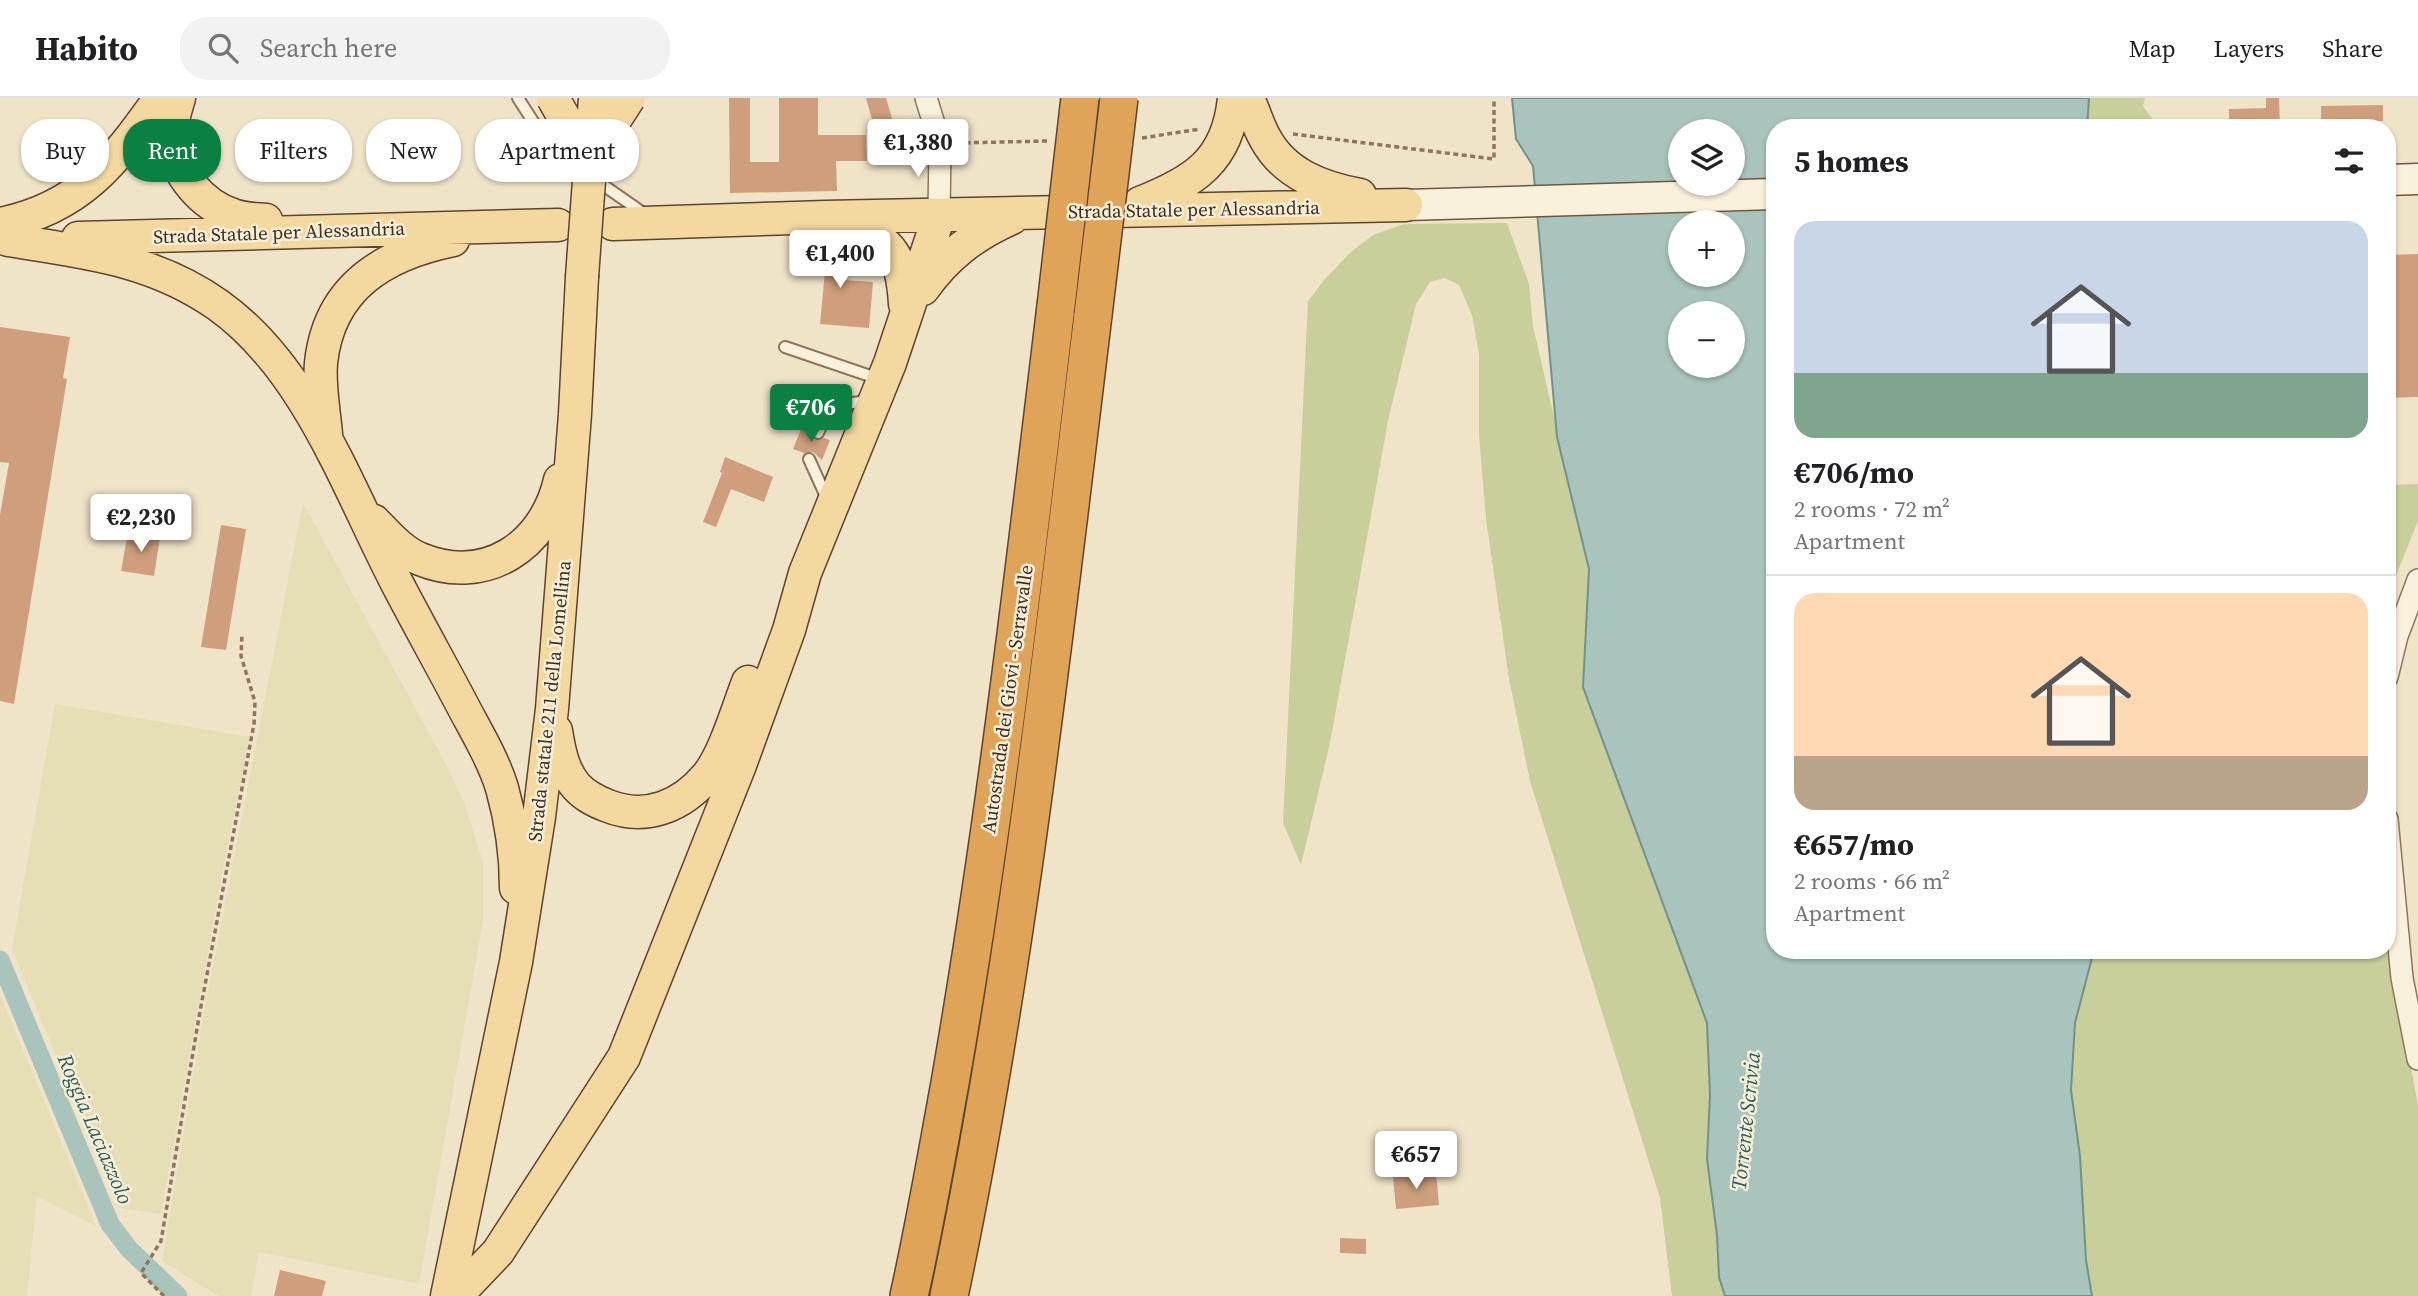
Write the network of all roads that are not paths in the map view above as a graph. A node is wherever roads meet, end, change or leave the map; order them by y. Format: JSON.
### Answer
{"nodes":[{"id":1,"x":160,"y":98,"type":"edge"},
{"id":2,"x":179,"y":98,"type":"edge"},
{"id":3,"x":518,"y":98,"type":"edge"},
{"id":4,"x":553,"y":98,"type":"edge"},
{"id":5,"x":595,"y":98,"type":"edge"},
{"id":6,"x":629,"y":98,"type":"edge"},
{"id":7,"x":926,"y":98,"type":"edge"},
{"id":8,"x":1080,"y":98,"type":"edge"},
{"id":9,"x":1119,"y":98,"type":"edge"},
{"id":10,"x":1234,"y":98,"type":"edge"},
{"id":11,"x":1248,"y":98,"type":"edge"},
{"id":12,"x":565,"y":119,"type":"edge"},
{"id":13,"x":593,"y":119,"type":"edge"},
{"id":14,"x":615,"y":119,"type":"edge"},
{"id":15,"x":2418,"y":179,"type":"edge"},
{"id":16,"x":2396,"y":180,"type":"edge"},
{"id":17,"x":588,"y":182,"type":"edge"},
{"id":18,"x":1766,"y":194,"type":"edge"},
{"id":19,"x":1406,"y":205,"type":"junction"},
{"id":20,"x":1122,"y":210,"type":"junction"},
{"id":21,"x":1024,"y":214,"type":"junction"},
{"id":22,"x":939,"y":216,"type":"junction"},
{"id":23,"x":826,"y":217,"type":"junction"},
{"id":24,"x":657,"y":222,"type":"junction"},
{"id":25,"x":613,"y":224,"type":"dead end"},
{"id":26,"x":558,"y":225,"type":"dead end"},
{"id":27,"x":521,"y":227,"type":"junction"},
{"id":28,"x":365,"y":229,"type":"junction"},
{"id":29,"x":3,"y":235,"type":"edge"},
{"id":30,"x":906,"y":313,"type":"junction"},
{"id":31,"x":785,"y":347,"type":"dead end"},
{"id":32,"x":879,"y":390,"type":"junction"},
{"id":33,"x":575,"y":414,"type":"junction"},
{"id":34,"x":818,"y":433,"type":"dead end"},
{"id":35,"x":327,"y":442,"type":"junction"},
{"id":36,"x":809,"y":459,"type":"dead end"},
{"id":37,"x":361,"y":508,"type":"junction"},
{"id":38,"x":831,"y":508,"type":"junction"},
{"id":39,"x":805,"y":573,"type":"junction"},
{"id":40,"x":2418,"y":580,"type":"edge"},
{"id":41,"x":2396,"y":640,"type":"edge"},
{"id":42,"x":552,"y":709,"type":"junction"},
{"id":43,"x":2396,"y":882,"type":"edge"},
{"id":44,"x":516,"y":962,"type":"junction"},
{"id":45,"x":2410,"y":979,"type":"edge"},
{"id":46,"x":2418,"y":1059,"type":"edge"},
{"id":47,"x":920,"y":1247,"type":"junction"},
{"id":48,"x":958,"y":1252,"type":"junction"},
{"id":49,"x":447,"y":1296,"type":"edge"},
{"id":50,"x":456,"y":1296,"type":"edge"},
{"id":51,"x":899,"y":1296,"type":"edge"},
{"id":52,"x":909,"y":1296,"type":"edge"},
{"id":53,"x":949,"y":1296,"type":"edge"},
{"id":54,"x":959,"y":1296,"type":"edge"}],
"edges":[{"from":1,"to":29,"type":"main road"},
{"from":2,"to":28,"type":"main road"},
{"from":3,"to":24,"type":"lane"},
{"from":4,"to":12,"type":"main road","bridge":true},
{"from":5,"to":13,"type":"main road","name":"Strada statale 211 della Lomellina","bridge":true},
{"from":6,"to":14,"type":"main road","bridge":true},
{"from":7,"to":22,"type":"street"},
{"from":8,"to":47,"type":"highway","name":"Autostrada dei Giovi - Serravalle","bridge":true},
{"from":9,"to":48,"type":"highway","name":"Autostrada dei Giovi - Serravalle","bridge":true},
{"from":10,"to":20,"type":"main road"},
{"from":11,"to":19,"type":"main road"},
{"from":15,"to":16,"type":"main road"},
{"from":17,"to":33,"type":"main road","name":"Strada statale 211 della Lomellina","bridge":true},
{"from":18,"to":19,"type":"main road","name":"Strada Statale per Alessandria"},
{"from":19,"to":20,"type":"main road","name":"Strada Statale per Alessandria"},
{"from":20,"to":21,"type":"main road","name":"Strada Statale per Alessandria"},
{"from":21,"to":22,"type":"main road","name":"Strada Statale per Alessandria"},
{"from":21,"to":30,"type":"main road"},
{"from":22,"to":23,"type":"main road","name":"Strada Statale per Alessandria"},
{"from":22,"to":30,"type":"main road"},
{"from":23,"to":24,"type":"main road","name":"Strada Statale per Alessandria"},
{"from":23,"to":30,"type":"main road"},
{"from":24,"to":25,"type":"main road","name":"Strada Statale per Alessandria"},
{"from":26,"to":27,"type":"main road","name":"Strada Statale per Alessandria"},
{"from":27,"to":28,"type":"main road","name":"Strada Statale per Alessandria"},
{"from":27,"to":35,"type":"main road"},
{"from":28,"to":29,"type":"main road","name":"Strada Statale per Alessandria"},
{"from":29,"to":35,"type":"main road"},
{"from":30,"to":32,"type":"main road"},
{"from":31,"to":32,"type":"lane"},
{"from":32,"to":34,"type":"lane"},
{"from":32,"to":38,"type":"main road"},
{"from":33,"to":37,"type":"main road"},
{"from":33,"to":42,"type":"main road","name":"Strada statale 211 della Lomellina"},
{"from":35,"to":37,"type":"main road"},
{"from":36,"to":38,"type":"lane"},
{"from":37,"to":44,"type":"main road"},
{"from":38,"to":39,"type":"main road"},
{"from":39,"to":42,"type":"main road"},
{"from":39,"to":50,"type":"main road"},
{"from":40,"to":41,"type":"street"},
{"from":42,"to":44,"type":"main road","name":"Strada statale 211 della Lomellina"},
{"from":43,"to":45,"type":"street"},
{"from":44,"to":49,"type":"main road","name":"Strada statale 211 della Lomellina"},
{"from":45,"to":46,"type":"street"},
{"from":47,"to":51,"type":"lane"},
{"from":47,"to":52,"type":"highway","name":"Autostrada dei Giovi - Serravalle"},
{"from":48,"to":53,"type":"highway","name":"Autostrada dei Giovi - Serravalle"},
{"from":48,"to":54,"type":"lane"}]}
